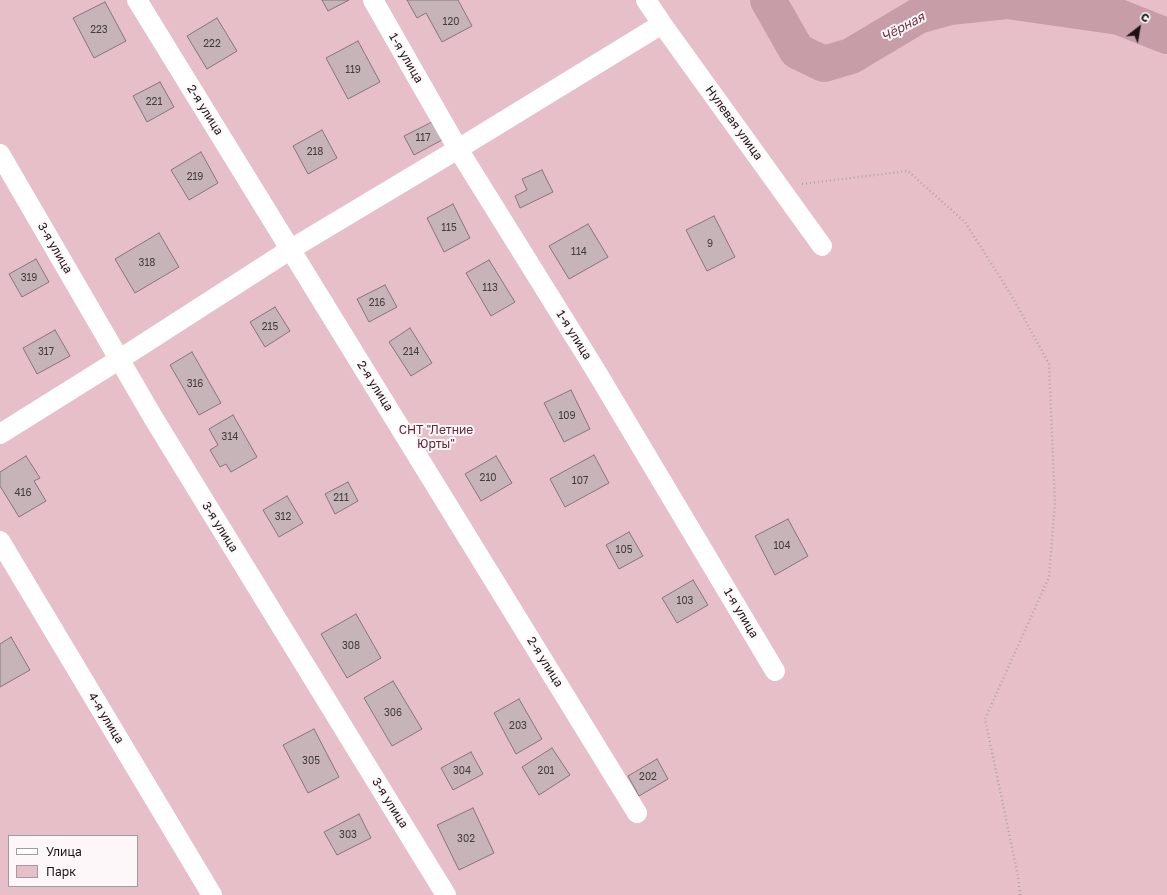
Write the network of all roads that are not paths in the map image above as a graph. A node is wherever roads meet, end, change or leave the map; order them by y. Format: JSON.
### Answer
{"nodes":[{"id":1,"x":137,"y":0,"type":"edge"},
{"id":2,"x":373,"y":0,"type":"edge"},
{"id":3,"x":646,"y":0,"type":"edge"},
{"id":4,"x":662,"y":24,"type":"junction"},
{"id":5,"x":458,"y":149,"type":"junction"},
{"id":6,"x":0,"y":154,"type":"edge"},
{"id":7,"x":822,"y":246,"type":"dead end"},
{"id":8,"x":291,"y":249,"type":"junction"},
{"id":9,"x":120,"y":360,"type":"junction"},
{"id":10,"x":0,"y":434,"type":"edge"},
{"id":11,"x":0,"y":541,"type":"edge"},
{"id":12,"x":775,"y":671,"type":"dead end"},
{"id":13,"x":637,"y":813,"type":"dead end"},
{"id":14,"x":212,"y":895,"type":"edge"},
{"id":15,"x":446,"y":895,"type":"edge"}],
"edges":[{"from":1,"to":8,"type":"street","name":"2-я улица"},
{"from":2,"to":5,"type":"street","name":"1-я улица"},
{"from":3,"to":4,"type":"street","name":"Нулевая улица"},
{"from":4,"to":5,"type":"street"},
{"from":4,"to":7,"type":"street","name":"Нулевая улица"},
{"from":5,"to":8,"type":"street"},
{"from":5,"to":12,"type":"street","name":"1-я улица"},
{"from":6,"to":9,"type":"street","name":"3-я улица"},
{"from":8,"to":9,"type":"street"},
{"from":8,"to":13,"type":"street","name":"2-я улица"},
{"from":9,"to":10,"type":"street"},
{"from":9,"to":15,"type":"street","name":"3-я улица"},
{"from":11,"to":14,"type":"street","name":"4-я улица"}]}
